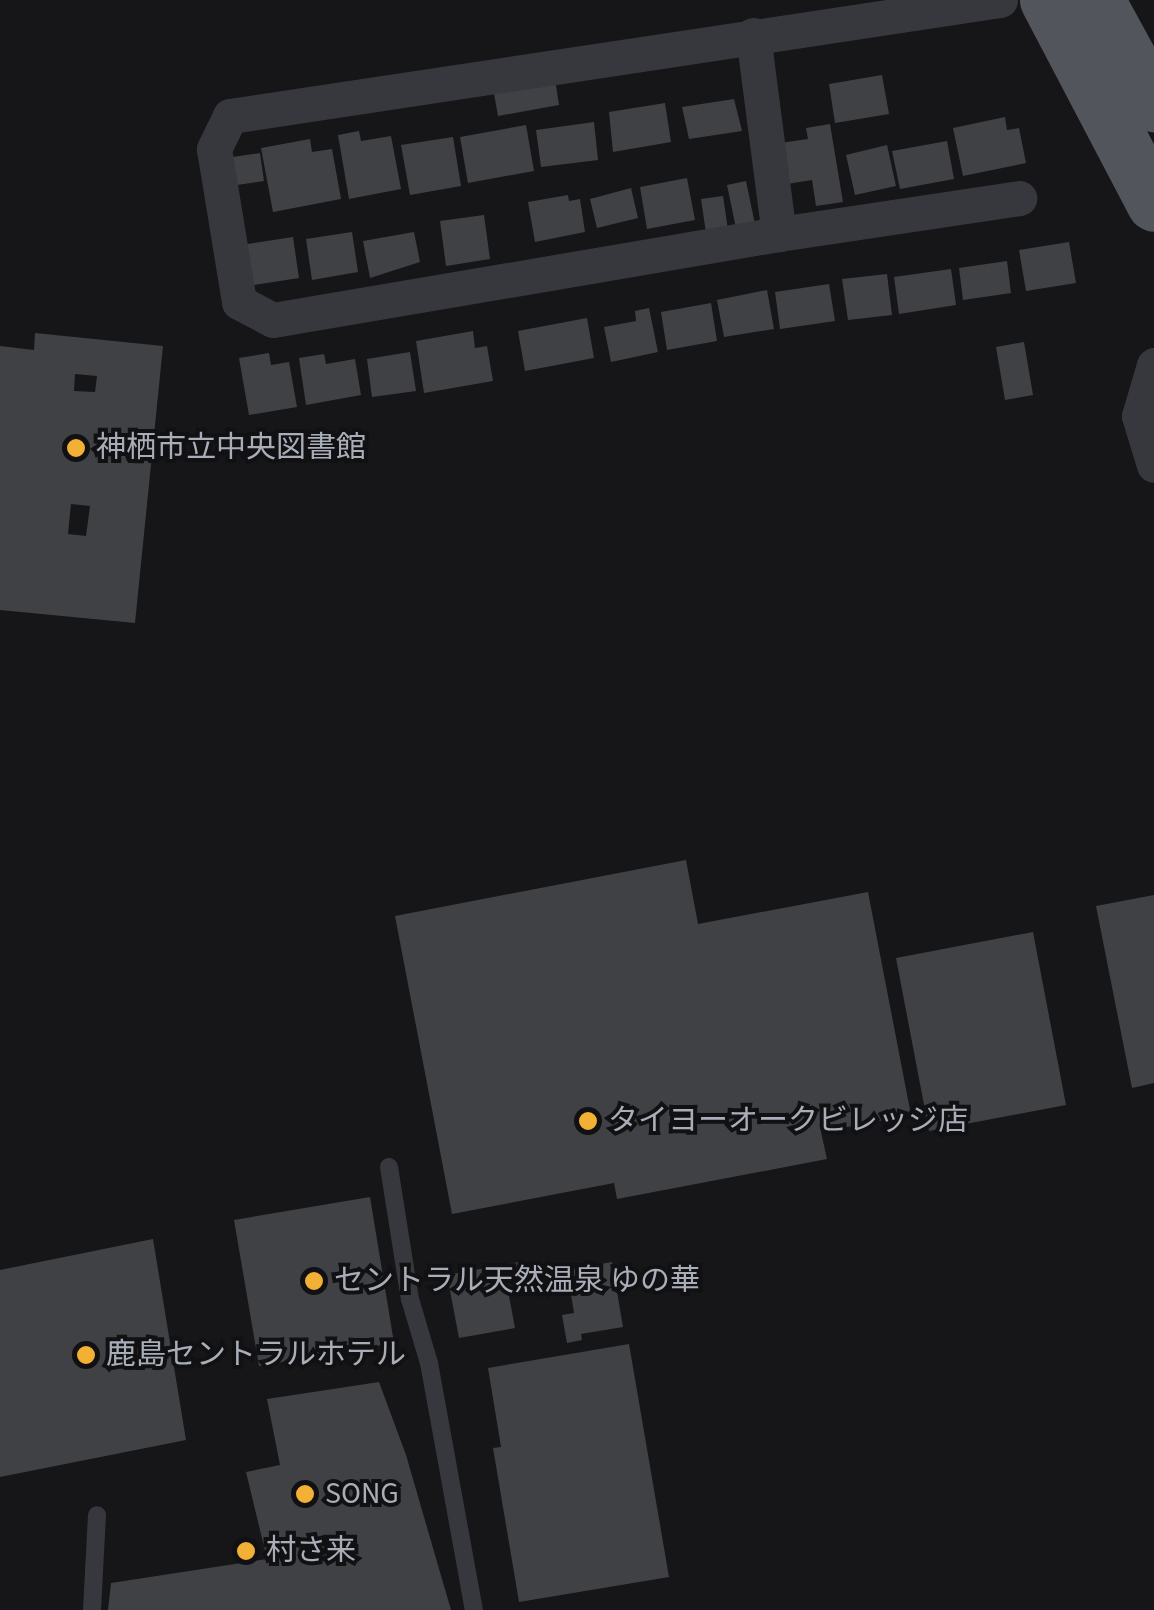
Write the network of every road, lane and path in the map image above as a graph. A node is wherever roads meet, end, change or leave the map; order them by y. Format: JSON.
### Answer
{"nodes":[{"id":1,"x":1000,"y":0,"type":"edge"},
{"id":2,"x":1047,"y":0,"type":"edge"},
{"id":3,"x":1097,"y":0,"type":"edge"},
{"id":4,"x":752,"y":35,"type":"junction"},
{"id":5,"x":1154,"y":104,"type":"edge"},
{"id":6,"x":1019,"y":198,"type":"dead end"},
{"id":7,"x":1154,"y":204,"type":"edge"},
{"id":8,"x":779,"y":234,"type":"junction"},
{"id":9,"x":1154,"y":365,"type":"edge"},
{"id":10,"x":1154,"y":464,"type":"edge"},
{"id":11,"x":388,"y":1167,"type":"dead end"},
{"id":12,"x":97,"y":1514,"type":"dead end"},
{"id":13,"x":92,"y":1610,"type":"edge"},
{"id":14,"x":474,"y":1610,"type":"edge"}],
"edges":[{"from":1,"to":4,"type":"street"},
{"from":2,"to":7,"type":"main road"},
{"from":3,"to":5,"type":"main road"},
{"from":4,"to":8,"type":"street"},
{"from":4,"to":8,"type":"street"},
{"from":6,"to":8,"type":"street"},
{"from":9,"to":10,"type":"street"},
{"from":11,"to":14,"type":"lane"},
{"from":12,"to":13,"type":"lane"}]}
